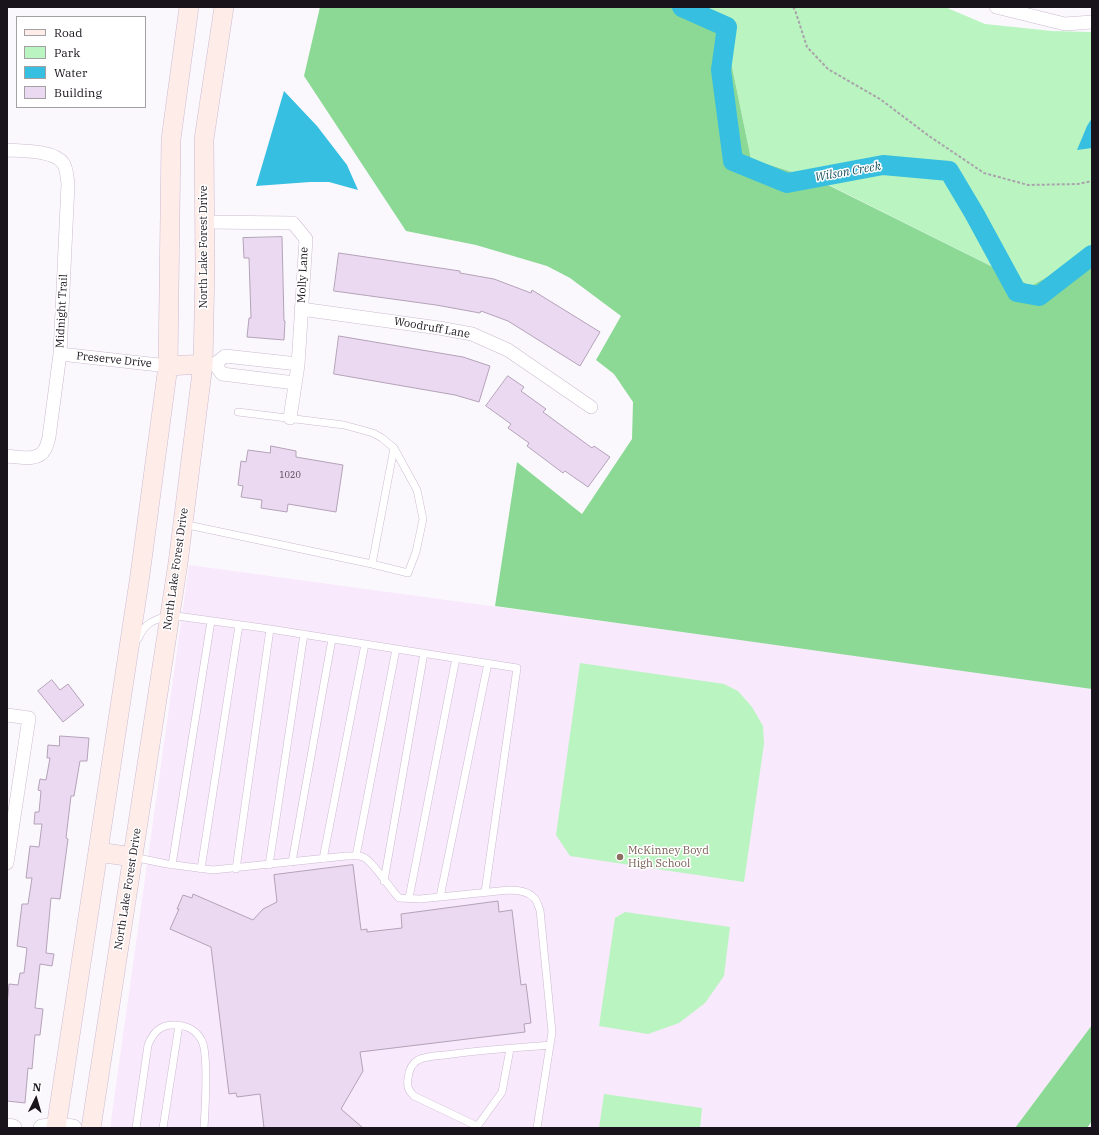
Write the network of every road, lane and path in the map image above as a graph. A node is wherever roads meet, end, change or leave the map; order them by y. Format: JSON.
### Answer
{"nodes":[{"id":1,"x":190,"y":7,"type":"edge"},
{"id":2,"x":224,"y":7,"type":"edge"},
{"id":3,"x":792,"y":7,"type":"edge"},
{"id":4,"x":996,"y":7,"type":"edge"},
{"id":5,"x":1020,"y":10,"type":"edge"},
{"id":6,"x":1092,"y":22,"type":"edge"},
{"id":7,"x":7,"y":150,"type":"edge"},
{"id":8,"x":1092,"y":181,"type":"edge"},
{"id":9,"x":205,"y":222,"type":"junction"},
{"id":10,"x":301,"y":309,"type":"junction"},
{"id":11,"x":60,"y":354,"type":"junction"},
{"id":12,"x":209,"y":364,"type":"junction"},
{"id":13,"x":298,"y":364,"type":"junction"},
{"id":14,"x":168,"y":366,"type":"junction"},
{"id":15,"x":295,"y":383,"type":"junction"},
{"id":16,"x":591,"y":406,"type":"dead end"},
{"id":17,"x":238,"y":412,"type":"dead end"},
{"id":18,"x":290,"y":418,"type":"junction"},
{"id":19,"x":394,"y":448,"type":"junction"},
{"id":20,"x":7,"y":456,"type":"edge"},
{"id":21,"x":183,"y":524,"type":"junction"},
{"id":22,"x":372,"y":564,"type":"junction"},
{"id":23,"x":170,"y":616,"type":"junction"},
{"id":24,"x":211,"y":621,"type":"junction"},
{"id":25,"x":239,"y":625,"type":"junction"},
{"id":26,"x":270,"y":629,"type":"junction"},
{"id":27,"x":304,"y":634,"type":"junction"},
{"id":28,"x":332,"y":639,"type":"junction"},
{"id":29,"x":365,"y":644,"type":"junction"},
{"id":30,"x":396,"y":649,"type":"junction"},
{"id":31,"x":424,"y":653,"type":"junction"},
{"id":32,"x":456,"y":658,"type":"junction"},
{"id":33,"x":488,"y":664,"type":"junction"},
{"id":34,"x":126,"y":670,"type":"junction"},
{"id":35,"x":7,"y":715,"type":"edge"},
{"id":36,"x":98,"y":852,"type":"junction"},
{"id":37,"x":356,"y":856,"type":"junction"},
{"id":38,"x":133,"y":857,"type":"junction"},
{"id":39,"x":323,"y":859,"type":"junction"},
{"id":40,"x":292,"y":862,"type":"junction"},
{"id":41,"x":7,"y":864,"type":"edge"},
{"id":42,"x":172,"y":865,"type":"junction"},
{"id":43,"x":269,"y":865,"type":"junction"},
{"id":44,"x":201,"y":869,"type":"junction"},
{"id":45,"x":236,"y":869,"type":"junction"},
{"id":46,"x":384,"y":881,"type":"junction"},
{"id":47,"x":485,"y":892,"type":"junction"},
{"id":48,"x":440,"y":897,"type":"junction"},
{"id":49,"x":409,"y":898,"type":"junction"},
{"id":50,"x":180,"y":1025,"type":"junction"},
{"id":51,"x":550,"y":1045,"type":"junction"},
{"id":52,"x":510,"y":1048,"type":"junction"},
{"id":53,"x":7,"y":1127,"type":"edge"},
{"id":54,"x":476,"y":1127,"type":"edge"},
{"id":55,"x":13,"y":1128,"type":"edge"},
{"id":56,"x":57,"y":1128,"type":"edge"},
{"id":57,"x":91,"y":1128,"type":"edge"},
{"id":58,"x":136,"y":1128,"type":"edge"},
{"id":59,"x":163,"y":1128,"type":"edge"},
{"id":60,"x":204,"y":1128,"type":"edge"},
{"id":61,"x":537,"y":1128,"type":"edge"}],
"edges":[{"from":1,"to":14,"type":"main road"},
{"from":2,"to":9,"type":"main road","name":"North Lake Forest Drive"},
{"from":3,"to":8,"type":"path"},
{"from":4,"to":5,"type":"street"},
{"from":5,"to":6,"type":"street"},
{"from":7,"to":11,"type":"street","name":"Midnight Trail"},
{"from":9,"to":10,"type":"street","name":"Molly Lane"},
{"from":9,"to":12,"type":"main road","name":"North Lake Forest Drive"},
{"from":10,"to":13,"type":"street","name":"Molly Lane"},
{"from":10,"to":16,"type":"street","name":"Woodruff Lane"},
{"from":11,"to":14,"type":"street","name":"Preserve Drive"},
{"from":11,"to":20,"type":"street","name":"Midnight Trail"},
{"from":12,"to":13,"type":"street"},
{"from":12,"to":14,"type":"main road"},
{"from":12,"to":15,"type":"street"},
{"from":12,"to":21,"type":"main road","name":"North Lake Forest Drive"},
{"from":13,"to":15,"type":"street","name":"Molly Lane"},
{"from":14,"to":34,"type":"main road"},
{"from":15,"to":18,"type":"street","name":"Molly Lane"},
{"from":17,"to":18,"type":"lane"},
{"from":18,"to":19,"type":"lane"},
{"from":19,"to":22,"type":"lane"},
{"from":19,"to":22,"type":"lane"},
{"from":21,"to":22,"type":"lane"},
{"from":21,"to":23,"type":"main road","name":"North Lake Forest Drive"},
{"from":23,"to":24,"type":"lane"},
{"from":23,"to":34,"type":"lane"},
{"from":23,"to":38,"type":"main road","name":"North Lake Forest Drive"},
{"from":24,"to":25,"type":"lane"},
{"from":24,"to":42,"type":"lane"},
{"from":25,"to":26,"type":"lane"},
{"from":25,"to":44,"type":"lane"},
{"from":26,"to":27,"type":"lane"},
{"from":26,"to":45,"type":"lane"},
{"from":27,"to":28,"type":"lane"},
{"from":27,"to":43,"type":"lane"},
{"from":28,"to":29,"type":"lane"},
{"from":28,"to":40,"type":"lane"},
{"from":29,"to":30,"type":"lane"},
{"from":29,"to":39,"type":"lane"},
{"from":30,"to":31,"type":"lane"},
{"from":30,"to":37,"type":"lane"},
{"from":31,"to":32,"type":"lane"},
{"from":31,"to":46,"type":"lane"},
{"from":32,"to":33,"type":"lane"},
{"from":32,"to":49,"type":"lane"},
{"from":33,"to":47,"type":"lane"},
{"from":33,"to":48,"type":"lane"},
{"from":34,"to":36,"type":"main road"},
{"from":35,"to":41,"type":"street"},
{"from":36,"to":38,"type":"main road"},
{"from":36,"to":56,"type":"main road"},
{"from":37,"to":39,"type":"lane"},
{"from":37,"to":46,"type":"lane"},
{"from":38,"to":42,"type":"lane"},
{"from":38,"to":57,"type":"main road","name":"North Lake Forest Drive"},
{"from":39,"to":40,"type":"lane"},
{"from":40,"to":43,"type":"lane"},
{"from":42,"to":44,"type":"lane"},
{"from":43,"to":45,"type":"lane"},
{"from":44,"to":45,"type":"lane"},
{"from":46,"to":49,"type":"lane"},
{"from":47,"to":48,"type":"lane"},
{"from":47,"to":51,"type":"lane"},
{"from":48,"to":49,"type":"lane"},
{"from":50,"to":58,"type":"lane"},
{"from":50,"to":59,"type":"lane"},
{"from":50,"to":60,"type":"lane"},
{"from":51,"to":52,"type":"lane"},
{"from":51,"to":61,"type":"lane"},
{"from":52,"to":54,"type":"lane"},
{"from":52,"to":54,"type":"lane"},
{"from":53,"to":55,"type":"street"}]}
